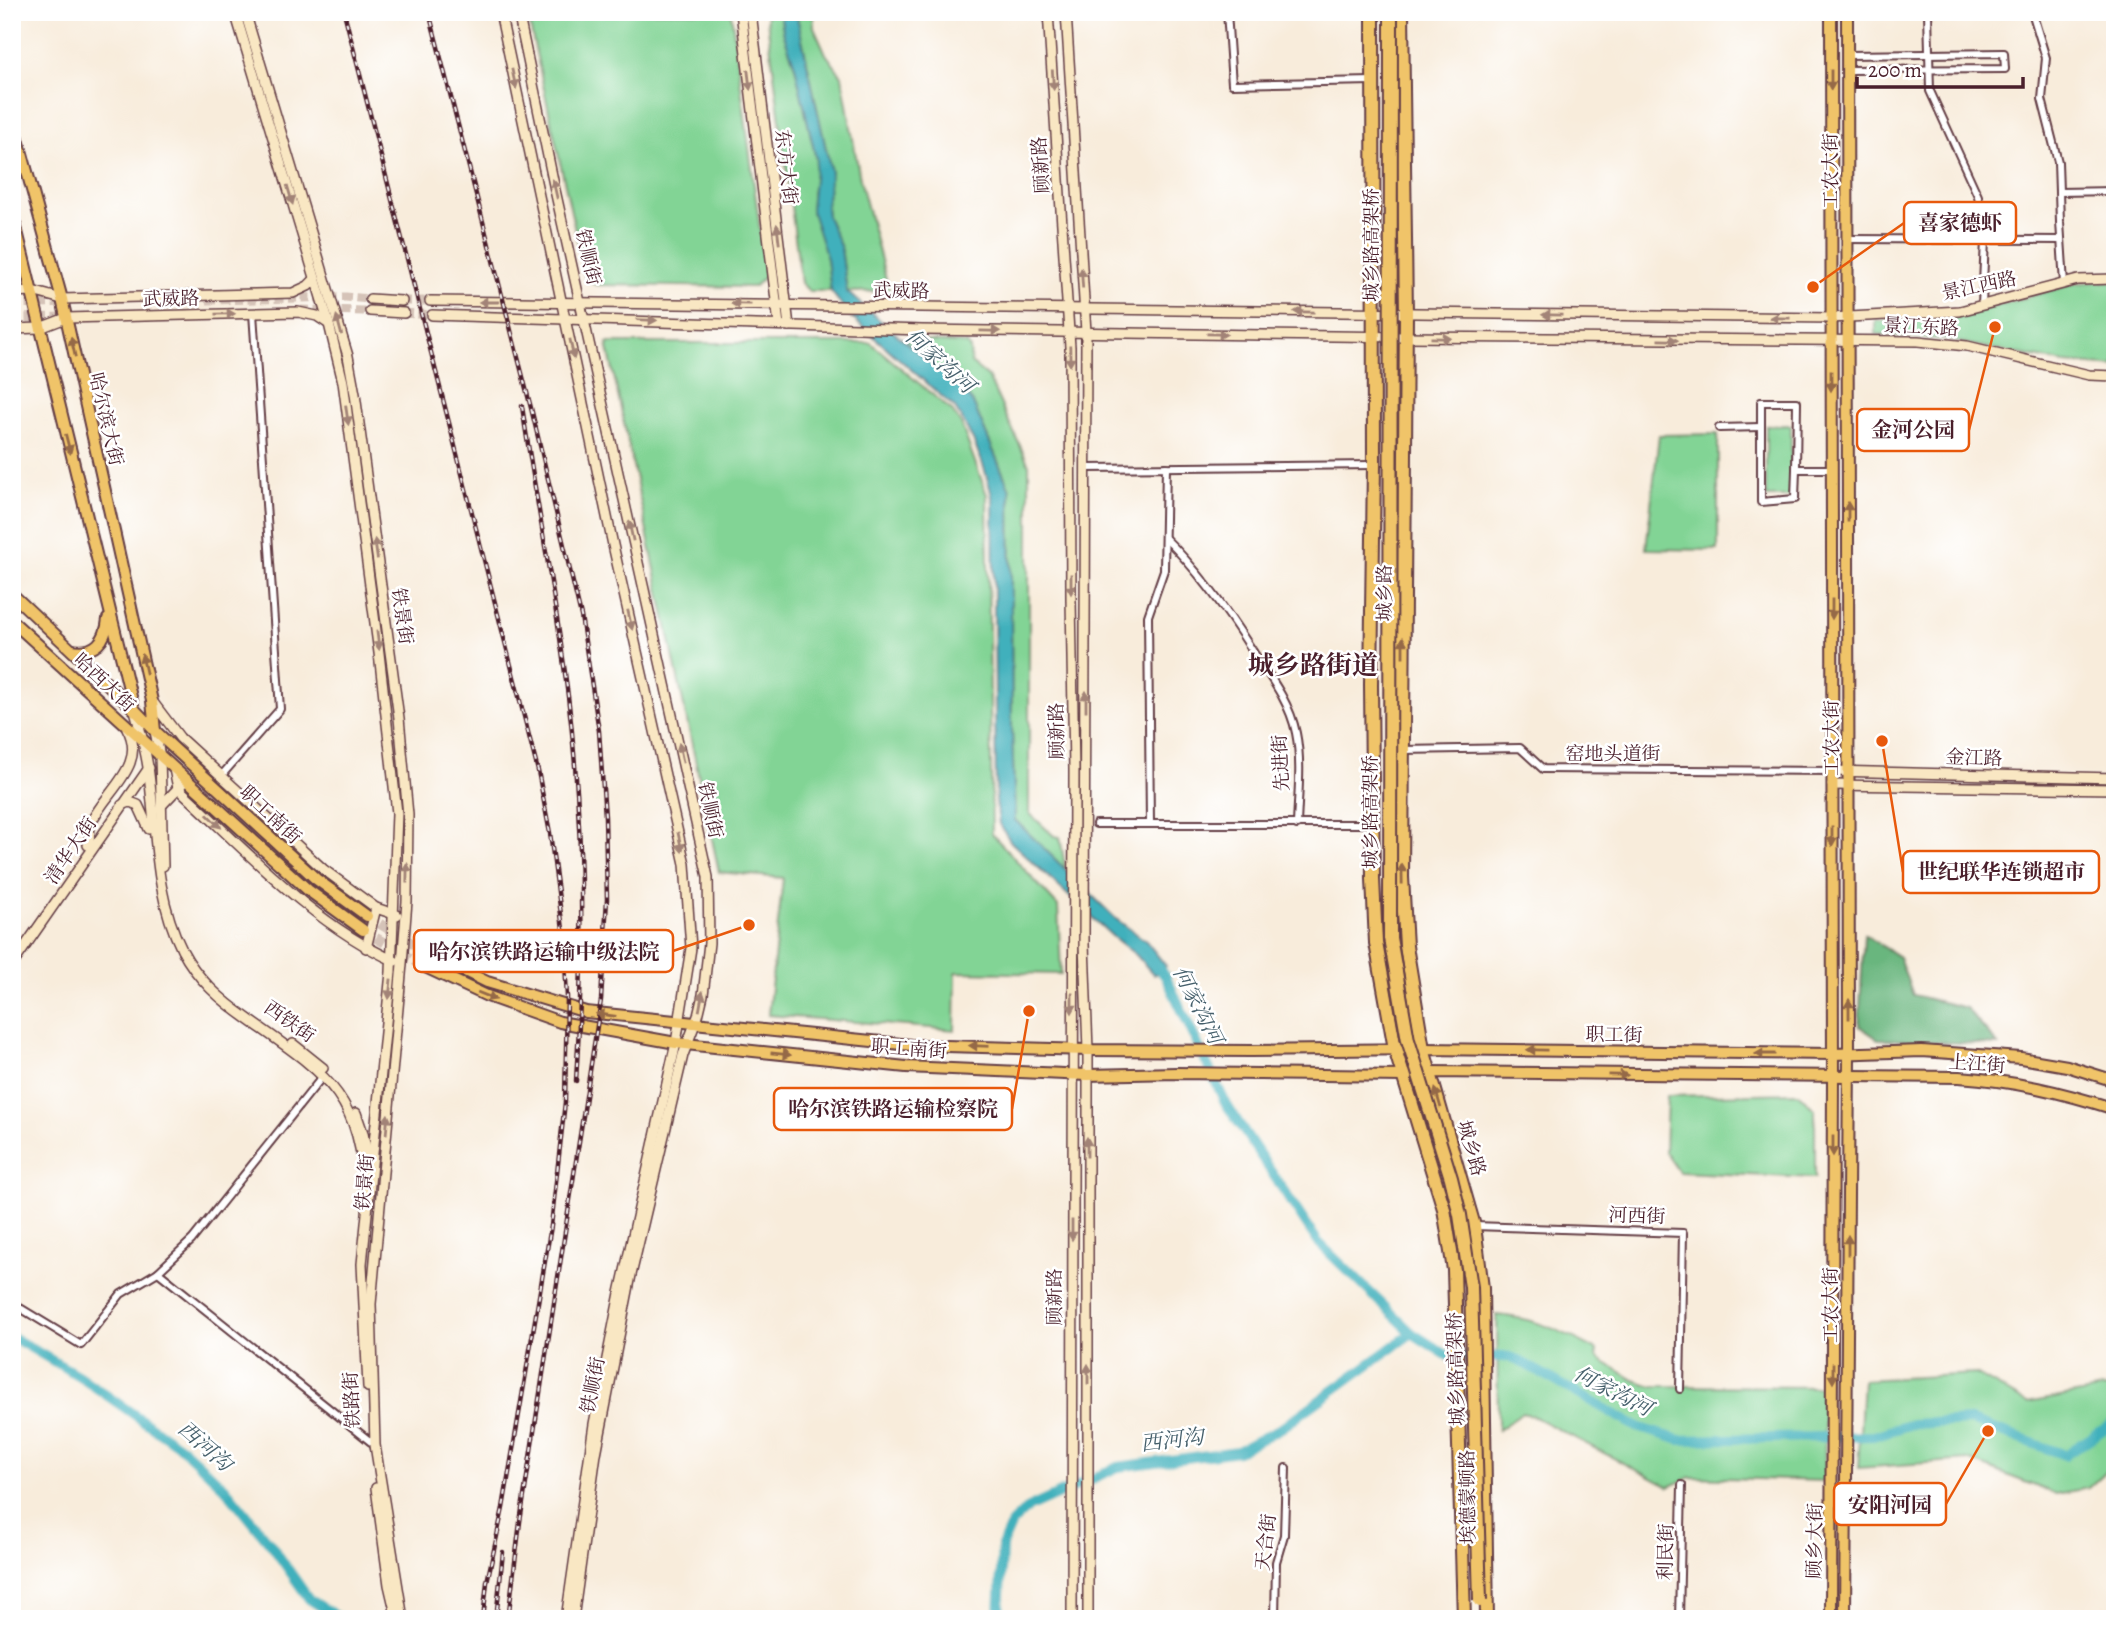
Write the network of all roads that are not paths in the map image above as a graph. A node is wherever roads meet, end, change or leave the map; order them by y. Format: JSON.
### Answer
{"nodes":[{"id":1,"x":235,"y":12,"type":"edge"},
{"id":2,"x":245,"y":12,"type":"edge"},
{"id":3,"x":499,"y":12,"type":"edge"},
{"id":4,"x":519,"y":12,"type":"edge"},
{"id":5,"x":741,"y":12,"type":"edge"},
{"id":6,"x":751,"y":12,"type":"edge"},
{"id":7,"x":1048,"y":12,"type":"edge"},
{"id":8,"x":1066,"y":12,"type":"edge"},
{"id":9,"x":1227,"y":12,"type":"edge"},
{"id":10,"x":1373,"y":12,"type":"edge"},
{"id":11,"x":1383,"y":12,"type":"edge"},
{"id":12,"x":1391,"y":12,"type":"edge"},
{"id":13,"x":1402,"y":12,"type":"edge"},
{"id":14,"x":1831,"y":12,"type":"edge"},
{"id":15,"x":1847,"y":12,"type":"edge"},
{"id":16,"x":1928,"y":12,"type":"edge"},
{"id":17,"x":2032,"y":12,"type":"edge"},
{"id":18,"x":1929,"y":54,"type":"junction"},
{"id":19,"x":1848,"y":55,"type":"junction"},
{"id":20,"x":1929,"y":68,"type":"junction"},
{"id":21,"x":1848,"y":70,"type":"junction"},
{"id":22,"x":1373,"y":81,"type":"junction"},
{"id":23,"x":12,"y":117,"type":"edge"},
{"id":24,"x":2115,"y":191,"type":"edge"},
{"id":25,"x":2059,"y":192,"type":"junction"},
{"id":26,"x":12,"y":211,"type":"edge"},
{"id":27,"x":1848,"y":239,"type":"junction"},
{"id":28,"x":1985,"y":240,"type":"junction"},
{"id":29,"x":2061,"y":240,"type":"junction"},
{"id":30,"x":315,"y":279,"type":"junction"},
{"id":31,"x":2115,"y":279,"type":"edge"},
{"id":32,"x":2064,"y":284,"type":"junction"},
{"id":33,"x":32,"y":291,"type":"junction"},
{"id":34,"x":12,"y":294,"type":"edge"},
{"id":35,"x":62,"y":299,"type":"junction"},
{"id":36,"x":369,"y":299,"type":"tunnel mouth"},
{"id":37,"x":402,"y":301,"type":"tunnel mouth"},
{"id":38,"x":430,"y":301,"type":"tunnel mouth"},
{"id":39,"x":562,"y":302,"type":"junction"},
{"id":40,"x":581,"y":302,"type":"junction"},
{"id":41,"x":775,"y":305,"type":"junction"},
{"id":42,"x":787,"y":305,"type":"junction"},
{"id":43,"x":1982,"y":305,"type":"junction"},
{"id":44,"x":1067,"y":310,"type":"junction"},
{"id":45,"x":1084,"y":310,"type":"junction"},
{"id":46,"x":370,"y":311,"type":"tunnel mouth"},
{"id":47,"x":253,"y":313,"type":"junction"},
{"id":48,"x":404,"y":313,"type":"tunnel mouth"},
{"id":49,"x":1372,"y":313,"type":"junction"},
{"id":50,"x":1406,"y":313,"type":"junction"},
{"id":51,"x":432,"y":315,"type":"tunnel mouth"},
{"id":52,"x":565,"y":317,"type":"junction"},
{"id":53,"x":1848,"y":317,"type":"junction"},
{"id":54,"x":66,"y":318,"type":"junction"},
{"id":55,"x":584,"y":318,"type":"junction"},
{"id":56,"x":1831,"y":318,"type":"junction"},
{"id":57,"x":329,"y":324,"type":"junction"},
{"id":58,"x":784,"y":326,"type":"junction"},
{"id":59,"x":12,"y":328,"type":"edge"},
{"id":60,"x":40,"y":328,"type":"junction"},
{"id":61,"x":1069,"y":332,"type":"junction"},
{"id":62,"x":1086,"y":332,"type":"junction"},
{"id":63,"x":1373,"y":335,"type":"junction"},
{"id":64,"x":1405,"y":337,"type":"junction"},
{"id":65,"x":1831,"y":341,"type":"junction"},
{"id":66,"x":1848,"y":341,"type":"junction"},
{"id":67,"x":2115,"y":376,"type":"edge"},
{"id":68,"x":1761,"y":427,"type":"junction"},
{"id":69,"x":1719,"y":428,"type":"dead end"},
{"id":70,"x":1391,"y":443,"type":"junction"},
{"id":71,"x":1374,"y":466,"type":"junction"},
{"id":72,"x":1167,"y":467,"type":"junction"},
{"id":73,"x":1086,"y":468,"type":"junction"},
{"id":74,"x":1796,"y":468,"type":"junction"},
{"id":75,"x":1832,"y":468,"type":"junction"},
{"id":76,"x":1165,"y":538,"type":"junction"},
{"id":77,"x":12,"y":594,"type":"edge"},
{"id":78,"x":109,"y":610,"type":"junction"},
{"id":79,"x":12,"y":621,"type":"edge"},
{"id":80,"x":72,"y":650,"type":"junction"},
{"id":81,"x":152,"y":701,"type":"junction"},
{"id":82,"x":134,"y":709,"type":"junction"},
{"id":83,"x":124,"y":724,"type":"junction"},
{"id":84,"x":155,"y":732,"type":"junction"},
{"id":85,"x":143,"y":741,"type":"junction"},
{"id":86,"x":1402,"y":750,"type":"junction"},
{"id":87,"x":160,"y":757,"type":"junction"},
{"id":88,"x":147,"y":765,"type":"junction"},
{"id":89,"x":174,"y":769,"type":"joint"},
{"id":90,"x":1832,"y":771,"type":"junction"},
{"id":91,"x":1848,"y":771,"type":"junction"},
{"id":92,"x":221,"y":776,"type":"junction"},
{"id":93,"x":2115,"y":778,"type":"edge"},
{"id":94,"x":182,"y":784,"type":"junction"},
{"id":95,"x":1832,"y":785,"type":"junction"},
{"id":96,"x":1849,"y":785,"type":"junction"},
{"id":97,"x":2115,"y":789,"type":"edge"},
{"id":98,"x":122,"y":805,"type":"junction"},
{"id":99,"x":162,"y":806,"type":"junction"},
{"id":100,"x":1096,"y":824,"type":"dead end"},
{"id":101,"x":1150,"y":824,"type":"junction"},
{"id":102,"x":1373,"y":824,"type":"junction"},
{"id":103,"x":1297,"y":825,"type":"junction"},
{"id":104,"x":157,"y":844,"type":"junction"},
{"id":105,"x":88,"y":845,"type":"junction"},
{"id":106,"x":376,"y":908,"type":"junction"},
{"id":107,"x":394,"y":914,"type":"junction"},
{"id":108,"x":367,"y":916,"type":"tunnel mouth"},
{"id":109,"x":406,"y":918,"type":"junction"},
{"id":110,"x":363,"y":930,"type":"tunnel mouth"},
{"id":111,"x":366,"y":948,"type":"junction"},
{"id":112,"x":428,"y":953,"type":"tunnel mouth"},
{"id":113,"x":12,"y":956,"type":"edge"},
{"id":114,"x":392,"y":960,"type":"junction"},
{"id":115,"x":402,"y":964,"type":"junction"},
{"id":116,"x":12,"y":965,"type":"edge"},
{"id":117,"x":425,"y":967,"type":"tunnel mouth"},
{"id":118,"x":680,"y":1022,"type":"junction"},
{"id":119,"x":696,"y":1023,"type":"junction"},
{"id":120,"x":676,"y":1043,"type":"junction"},
{"id":121,"x":688,"y":1044,"type":"junction"},
{"id":122,"x":1072,"y":1049,"type":"junction"},
{"id":123,"x":1395,"y":1049,"type":"junction"},
{"id":124,"x":1423,"y":1049,"type":"junction"},
{"id":125,"x":1088,"y":1050,"type":"junction"},
{"id":126,"x":1833,"y":1054,"type":"junction"},
{"id":127,"x":1849,"y":1054,"type":"junction"},
{"id":128,"x":1430,"y":1072,"type":"junction"},
{"id":129,"x":1072,"y":1074,"type":"junction"},
{"id":130,"x":1087,"y":1075,"type":"junction"},
{"id":131,"x":323,"y":1076,"type":"junction"},
{"id":132,"x":1404,"y":1076,"type":"junction"},
{"id":133,"x":1849,"y":1077,"type":"junction"},
{"id":134,"x":1833,"y":1078,"type":"junction"},
{"id":135,"x":2115,"y":1081,"type":"edge"},
{"id":136,"x":2115,"y":1109,"type":"edge"},
{"id":137,"x":371,"y":1177,"type":"junction"},
{"id":138,"x":1474,"y":1226,"type":"junction"},
{"id":139,"x":366,"y":1232,"type":"junction"},
{"id":140,"x":376,"y":1240,"type":"junction"},
{"id":141,"x":158,"y":1272,"type":"junction"},
{"id":142,"x":12,"y":1303,"type":"edge"},
{"id":143,"x":1483,"y":1332,"type":"joint"},
{"id":144,"x":1680,"y":1389,"type":"dead end"},
{"id":145,"x":370,"y":1442,"type":"junction"},
{"id":146,"x":1833,"y":1463,"type":"joint"},
{"id":147,"x":1846,"y":1463,"type":"joint"},
{"id":148,"x":1286,"y":1468,"type":"dead end"},
{"id":149,"x":1682,"y":1485,"type":"dead end"},
{"id":150,"x":1476,"y":1601,"type":"junction"},
{"id":151,"x":1485,"y":1618,"type":"edge"},
{"id":152,"x":395,"y":1619,"type":"edge"},
{"id":153,"x":403,"y":1619,"type":"edge"},
{"id":154,"x":566,"y":1619,"type":"edge"},
{"id":155,"x":573,"y":1619,"type":"edge"},
{"id":156,"x":1072,"y":1619,"type":"edge"},
{"id":157,"x":1088,"y":1619,"type":"edge"},
{"id":158,"x":1275,"y":1619,"type":"edge"},
{"id":159,"x":1464,"y":1619,"type":"edge"},
{"id":160,"x":1471,"y":1619,"type":"edge"},
{"id":161,"x":1679,"y":1619,"type":"edge"},
{"id":162,"x":1831,"y":1619,"type":"edge"},
{"id":163,"x":1845,"y":1619,"type":"edge"}],
"edges":[{"from":1,"to":30,"type":"main road","name":"铁景街","one_way":true},
{"from":109,"to":2,"type":"main road","name":"铁景街","one_way":true},
{"from":3,"to":39,"type":"main road","name":"铁顺街","one_way":true},
{"from":40,"to":4,"type":"main road","name":"铁顺街","one_way":true},
{"from":5,"to":41,"type":"main road","name":"东方大街","one_way":true},
{"from":42,"to":6,"type":"main road","name":"东方大街","one_way":true},
{"from":7,"to":44,"type":"main road","name":"顾新路","one_way":true},
{"from":45,"to":8,"type":"main road","name":"顾新路","one_way":true},
{"from":9,"to":22,"type":"street"},
{"from":10,"to":22,"type":"highway","name":"城乡路"},
{"from":11,"to":150,"type":"highway","name":"城乡路高架桥","bridge":true},
{"from":12,"to":70,"type":"highway","name":"城乡路高架桥","bridge":true},
{"from":13,"to":50,"type":"highway","name":"城乡路"},
{"from":13,"to":70,"type":"highway","bridge":true},
{"from":14,"to":56,"type":"main road","name":"工农大街","one_way":true},
{"from":15,"to":19,"type":"main road","name":"工农大街"},
{"from":16,"to":18,"type":"street"},
{"from":17,"to":25,"type":"street"},
{"from":18,"to":19,"type":"street"},
{"from":18,"to":20,"type":"street"},
{"from":18,"to":20,"type":"street"},
{"from":19,"to":21,"type":"main road","name":"工农大街"},
{"from":20,"to":21,"type":"street"},
{"from":20,"to":28,"type":"street"},
{"from":21,"to":27,"type":"main road","name":"工农大街"},
{"from":22,"to":49,"type":"highway","name":"城乡路"},
{"from":23,"to":35,"type":"main road","name":"哈尔滨大街"},
{"from":24,"to":25,"type":"street"},
{"from":25,"to":29,"type":"street"},
{"from":26,"to":33,"type":"main road"},
{"from":27,"to":28,"type":"street"},
{"from":27,"to":53,"type":"main road","name":"工农大街"},
{"from":28,"to":29,"type":"street"},
{"from":28,"to":43,"type":"street"},
{"from":29,"to":32,"type":"street"},
{"from":30,"to":35,"type":"main road","name":"武威路"},
{"from":30,"to":57,"type":"main road","name":"铁景街"},
{"from":31,"to":32,"type":"main road","name":"景江西路"},
{"from":32,"to":43,"type":"main road","name":"景江西路"},
{"from":33,"to":34,"type":"main road","name":"武威路"},
{"from":33,"to":35,"type":"main road","name":"武威路"},
{"from":33,"to":60,"type":"main road"},
{"from":34,"to":59,"type":"main road"},
{"from":35,"to":54,"type":"main road","name":"哈尔滨大街"},
{"from":36,"to":37,"type":"main road"},
{"from":39,"to":38,"type":"main road","name":"武威路","one_way":true},
{"from":39,"to":40,"type":"main road","name":"武威路"},
{"from":39,"to":52,"type":"main road","name":"铁顺街"},
{"from":41,"to":40,"type":"main road","name":"武威路","one_way":true},
{"from":40,"to":55,"type":"main road","name":"铁顺街"},
{"from":41,"to":42,"type":"main road","name":"武威路"},
{"from":41,"to":58,"type":"main road","name":"东方大街"},
{"from":42,"to":44,"type":"main road","name":"武威路"},
{"from":42,"to":58,"type":"main road","name":"东方大街"},
{"from":43,"to":53,"type":"main road","name":"景江西路"},
{"from":44,"to":45,"type":"main road","name":"武威路"},
{"from":44,"to":61,"type":"main road","name":"顾新路"},
{"from":49,"to":45,"type":"main road","name":"武威路","one_way":true},
{"from":45,"to":62,"type":"main road","name":"顾新路"},
{"from":46,"to":48,"type":"main road"},
{"from":54,"to":47,"type":"main road","name":"武威路","one_way":true},
{"from":47,"to":57,"type":"main road","name":"武威路"},
{"from":47,"to":92,"type":"street"},
{"from":49,"to":50,"type":"main road","name":"武威路"},
{"from":49,"to":63,"type":"highway","name":"城乡路"},
{"from":56,"to":50,"type":"main road","name":"景江西路","one_way":true},
{"from":50,"to":64,"type":"highway","name":"城乡路"},
{"from":51,"to":52,"type":"main road","name":"武威路"},
{"from":52,"to":55,"type":"main road","name":"武威路"},
{"from":52,"to":118,"type":"main road","name":"铁顺街","one_way":true},
{"from":53,"to":56,"type":"main road","name":"景江西路"},
{"from":53,"to":66,"type":"main road","name":"工农大街"},
{"from":54,"to":60,"type":"main road","name":"武威路"},
{"from":81,"to":54,"type":"main road","name":"哈尔滨大街","one_way":true},
{"from":55,"to":58,"type":"main road","name":"武威路","one_way":true},
{"from":119,"to":55,"type":"main road","name":"铁顺街","one_way":true},
{"from":56,"to":65,"type":"main road","name":"工农大街"},
{"from":57,"to":107,"type":"main road","name":"铁景街","one_way":true},
{"from":58,"to":61,"type":"main road","name":"武威路","one_way":true},
{"from":59,"to":60,"type":"main road","name":"武威路"},
{"from":60,"to":78,"type":"main road","one_way":true},
{"from":61,"to":62,"type":"main road","name":"武威路"},
{"from":61,"to":122,"type":"main road","name":"顾新路","one_way":true},
{"from":62,"to":63,"type":"main road","name":"武威路","one_way":true},
{"from":62,"to":73,"type":"main road","name":"顾新路"},
{"from":63,"to":64,"type":"main road","name":"武威路"},
{"from":63,"to":71,"type":"highway","name":"城乡路"},
{"from":64,"to":65,"type":"main road","name":"景江东路","one_way":true},
{"from":86,"to":64,"type":"highway","name":"城乡路","one_way":true},
{"from":65,"to":66,"type":"main road","name":"景江东路"},
{"from":65,"to":75,"type":"main road","name":"工农大街","one_way":true},
{"from":66,"to":67,"type":"main road","name":"景江东路"},
{"from":91,"to":66,"type":"main road","name":"工农大街","one_way":true},
{"from":68,"to":69,"type":"street"},
{"from":68,"to":74,"type":"street"},
{"from":68,"to":74,"type":"street"},
{"from":70,"to":150,"type":"highway","name":"城乡路高架桥","bridge":true},
{"from":71,"to":72,"type":"street"},
{"from":71,"to":102,"type":"highway","name":"城乡路"},
{"from":72,"to":73,"type":"street"},
{"from":72,"to":76,"type":"street"},
{"from":125,"to":73,"type":"main road","name":"顾新路","one_way":true},
{"from":74,"to":75,"type":"street"},
{"from":75,"to":90,"type":"main road","name":"工农大街","one_way":true},
{"from":76,"to":101,"type":"street"},
{"from":76,"to":103,"type":"street","name":"先进街"},
{"from":77,"to":80,"type":"main road","name":"哈西大街"},
{"from":78,"to":80,"type":"main road"},
{"from":78,"to":82,"type":"main road"},
{"from":79,"to":83,"type":"main road","name":"哈西大街"},
{"from":80,"to":82,"type":"main road","name":"哈西大街"},
{"from":81,"to":84,"type":"main road","name":"哈尔滨大街"},
{"from":81,"to":92,"type":"main road","name":"职工南街"},
{"from":82,"to":84,"type":"main road","name":"哈西大街"},
{"from":82,"to":85,"type":"main road"},
{"from":83,"to":85,"type":"main road","name":"哈西大街"},
{"from":83,"to":105,"type":"main road"},
{"from":84,"to":87,"type":"main road"},
{"from":84,"to":108,"type":"main road","name":"职工南街"},
{"from":85,"to":87,"type":"main road","name":"哈西大街"},
{"from":85,"to":88,"type":"main road"},
{"from":86,"to":90,"type":"street","name":"窑地头道街"},
{"from":124,"to":86,"type":"highway","name":"城乡路","one_way":true},
{"from":87,"to":88,"type":"main road","name":"清华大街"},
{"from":87,"to":89,"type":"main road","name":"哈西大街"},
{"from":87,"to":99,"type":"main road"},
{"from":88,"to":98,"type":"main road","name":"清华大街"},
{"from":88,"to":104,"type":"main road"},
{"from":88,"to":105,"type":"main road","name":"清华大街"},
{"from":89,"to":94,"type":"main road","name":"职工南街"},
{"from":90,"to":91,"type":"main road","name":"金江路"},
{"from":90,"to":95,"type":"main road","name":"工农大街"},
{"from":91,"to":93,"type":"main road","name":"金江路"},
{"from":91,"to":96,"type":"main road","name":"工农大街"},
{"from":92,"to":106,"type":"main road"},
{"from":94,"to":99,"type":"main road"},
{"from":94,"to":110,"type":"main road","name":"职工南街"},
{"from":94,"to":111,"type":"main road","one_way":true},
{"from":95,"to":96,"type":"main road","name":"金江路"},
{"from":95,"to":126,"type":"main road","name":"工农大街","one_way":true},
{"from":96,"to":97,"type":"main road","name":"金江路"},
{"from":127,"to":96,"type":"main road","name":"工农大街","one_way":true},
{"from":98,"to":104,"type":"main road"},
{"from":98,"to":116,"type":"main road","name":"清华大街"},
{"from":99,"to":104,"type":"main road"},
{"from":100,"to":101,"type":"street"},
{"from":101,"to":103,"type":"street"},
{"from":102,"to":103,"type":"street"},
{"from":102,"to":123,"type":"highway","name":"城乡路"},
{"from":104,"to":131,"type":"main road","name":"西铁街"},
{"from":104,"to":137,"type":"main road","name":"西铁街"},
{"from":105,"to":113,"type":"main road","name":"清华大街"},
{"from":106,"to":107,"type":"main road"},
{"from":106,"to":111,"type":"main road"},
{"from":107,"to":109,"type":"main road"},
{"from":107,"to":114,"type":"main road","name":"铁景街"},
{"from":109,"to":115,"type":"main road","name":"铁景街"},
{"from":111,"to":114,"type":"main road"},
{"from":118,"to":112,"type":"main road","name":"职工南街","one_way":true},
{"from":114,"to":115,"type":"main road"},
{"from":114,"to":137,"type":"main road","name":"铁景街","one_way":true},
{"from":140,"to":115,"type":"main road","name":"铁景街","one_way":true},
{"from":117,"to":120,"type":"main road","name":"职工南街","one_way":true},
{"from":118,"to":119,"type":"main road","name":"职工南街"},
{"from":118,"to":120,"type":"main road","name":"铁顺街"},
{"from":119,"to":121,"type":"main road","name":"铁顺街"},
{"from":122,"to":119,"type":"main road","name":"职工南街","one_way":true},
{"from":120,"to":121,"type":"main road","name":"职工南街"},
{"from":120,"to":154,"type":"main road","name":"铁顺街"},
{"from":121,"to":129,"type":"main road","name":"职工南街","one_way":true},
{"from":121,"to":155,"type":"main road","name":"铁顺街"},
{"from":122,"to":125,"type":"main road","name":"职工南街"},
{"from":122,"to":129,"type":"main road","name":"顾新路"},
{"from":123,"to":124,"type":"main road","name":"职工街"},
{"from":123,"to":125,"type":"main road","name":"职工南街"},
{"from":123,"to":132,"type":"highway","name":"城乡路"},
{"from":126,"to":124,"type":"main road","name":"职工街","one_way":true},
{"from":124,"to":128,"type":"highway","name":"城乡路"},
{"from":125,"to":130,"type":"main road","name":"顾新路"},
{"from":126,"to":127,"type":"main road","name":"上江街"},
{"from":126,"to":134,"type":"main road","name":"工农大街"},
{"from":127,"to":133,"type":"main road","name":"工农大街"},
{"from":127,"to":135,"type":"main road","name":"上江街"},
{"from":128,"to":132,"type":"main road"},
{"from":128,"to":134,"type":"main road","one_way":true},
{"from":138,"to":128,"type":"highway","name":"城乡路","one_way":true},
{"from":129,"to":130,"type":"main road","name":"职工南街"},
{"from":129,"to":156,"type":"main road","name":"顾新路","one_way":true},
{"from":130,"to":132,"type":"main road","name":"职工南街"},
{"from":157,"to":130,"type":"main road","name":"顾新路","one_way":true},
{"from":131,"to":139,"type":"main road","name":"西铁街"},
{"from":131,"to":141,"type":"street"},
{"from":132,"to":159,"type":"highway","name":"埃德蒙顿路"},
{"from":133,"to":134,"type":"main road","name":"上江街"},
{"from":133,"to":136,"type":"main road","name":"上江街"},
{"from":147,"to":133,"type":"main road","name":"工农大街","one_way":true},
{"from":134,"to":146,"type":"main road","name":"工农大街","one_way":true},
{"from":137,"to":139,"type":"main road","name":"铁路街"},
{"from":137,"to":140,"type":"main road","name":"西铁街"},
{"from":138,"to":143,"type":"highway","name":"城乡路"},
{"from":138,"to":144,"type":"street","name":"河西街"},
{"from":139,"to":145,"type":"main road","name":"铁路街"},
{"from":140,"to":153,"type":"main road","name":"铁路街"},
{"from":141,"to":142,"type":"street"},
{"from":141,"to":145,"type":"street"},
{"from":143,"to":151,"type":"highway","name":"埃德蒙顿路"},
{"from":145,"to":152,"type":"main road","name":"铁路街"},
{"from":146,"to":162,"type":"main road","name":"顾乡大街"},
{"from":147,"to":163,"type":"main road","name":"顾乡大街"},
{"from":148,"to":158,"type":"street","name":"天合街"},
{"from":149,"to":161,"type":"street","name":"利民街"},
{"from":150,"to":151,"type":"highway","name":"埃德蒙顿路"},
{"from":150,"to":160,"type":"highway"}]}
